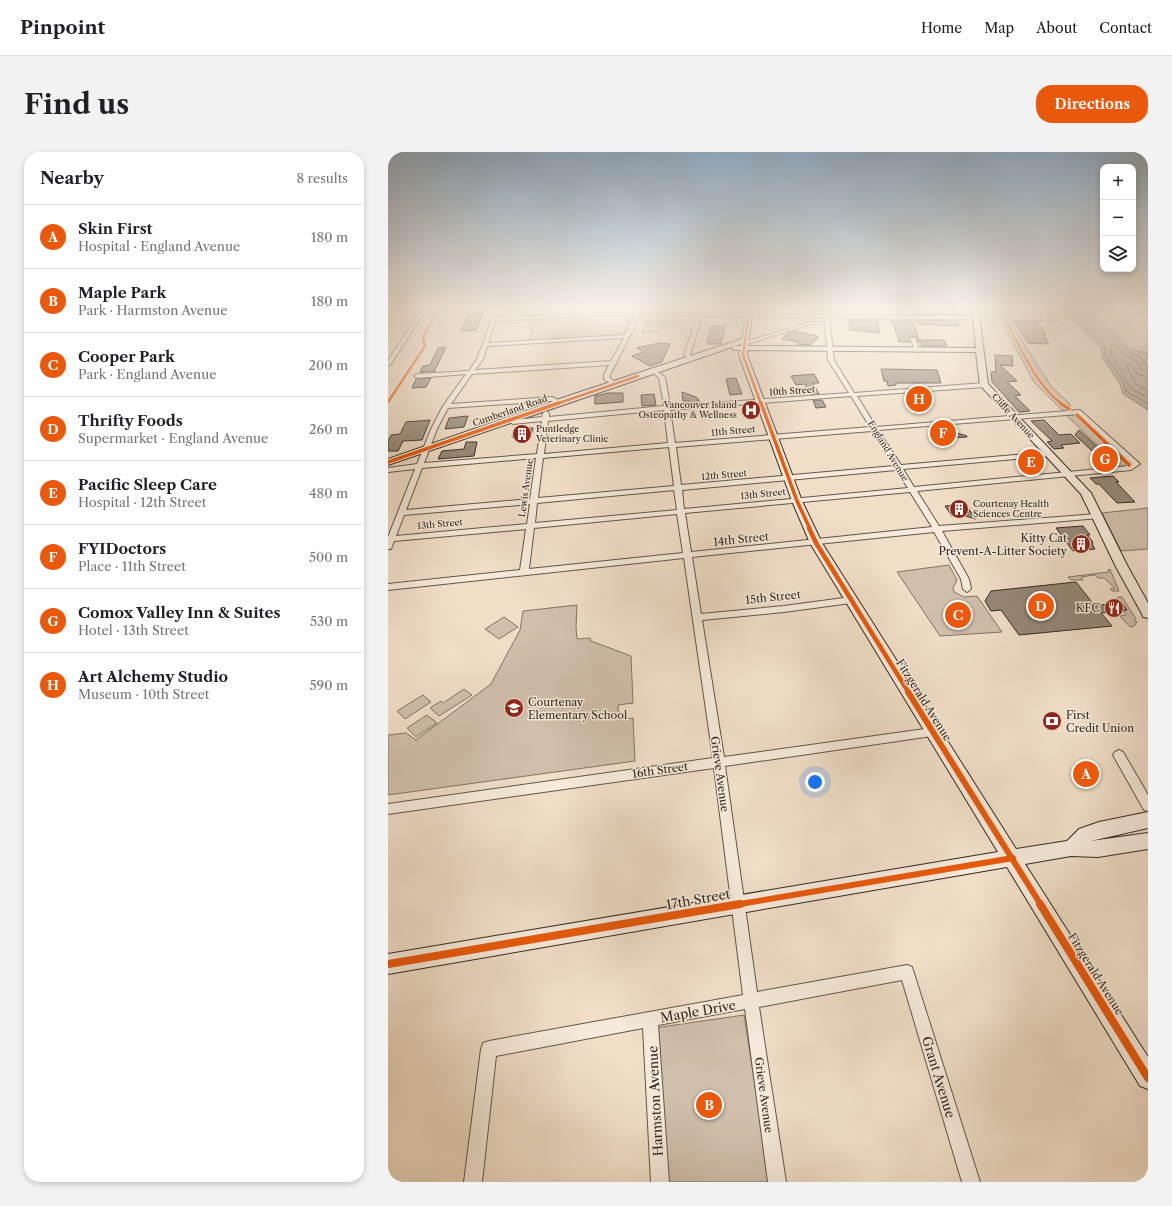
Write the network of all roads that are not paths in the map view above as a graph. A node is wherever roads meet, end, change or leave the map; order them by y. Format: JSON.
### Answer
{"nodes":[{"id":1,"x":481,"y":356,"type":"edge"},
{"id":2,"x":616,"y":356,"type":"edge"},
{"id":3,"x":689,"y":356,"type":"edge"},
{"id":4,"x":699,"y":356,"type":"edge"},
{"id":5,"x":747,"y":356,"type":"edge"},
{"id":6,"x":831,"y":356,"type":"edge"},
{"id":7,"x":980,"y":356,"type":"edge"},
{"id":8,"x":692,"y":358,"type":"junction"},
{"id":9,"x":613,"y":363,"type":"junction"},
{"id":10,"x":654,"y":371,"type":"junction"},
{"id":11,"x":471,"y":372,"type":"junction"},
{"id":12,"x":417,"y":376,"type":"dead end"},
{"id":13,"x":614,"y":384,"type":"junction"},
{"id":14,"x":984,"y":385,"type":"junction"},
{"id":15,"x":853,"y":394,"type":"junction"},
{"id":16,"x":760,"y":401,"type":"junction"},
{"id":17,"x":560,"y":402,"type":"junction"},
{"id":18,"x":446,"y":406,"type":"junction"},
{"id":19,"x":541,"y":408,"type":"junction"},
{"id":20,"x":666,"y":408,"type":"junction"},
{"id":21,"x":1014,"y":417,"type":"junction"},
{"id":22,"x":546,"y":418,"type":"junction"},
{"id":23,"x":509,"y":420,"type":"junction"},
{"id":24,"x":874,"y":429,"type":"junction"},
{"id":25,"x":774,"y":436,"type":"junction"},
{"id":26,"x":672,"y":445,"type":"junction"},
{"id":27,"x":427,"y":448,"type":"junction"},
{"id":28,"x":1049,"y":454,"type":"junction"},
{"id":29,"x":541,"y":456,"type":"junction"},
{"id":30,"x":388,"y":462,"type":"edge"},
{"id":31,"x":1136,"y":466,"type":"joint"},
{"id":32,"x":419,"y":467,"type":"junction"},
{"id":33,"x":898,"y":468,"type":"junction"},
{"id":34,"x":388,"y":470,"type":"edge"},
{"id":35,"x":1069,"y":474,"type":"junction"},
{"id":36,"x":790,"y":478,"type":"junction"},
{"id":37,"x":678,"y":488,"type":"junction"},
{"id":38,"x":912,"y":490,"type":"junction"},
{"id":39,"x":797,"y":500,"type":"junction"},
{"id":40,"x":534,"y":501,"type":"junction"},
{"id":41,"x":681,"y":512,"type":"junction"},
{"id":42,"x":401,"y":513,"type":"junction"},
{"id":43,"x":1097,"y":516,"type":"junction"},
{"id":44,"x":531,"y":526,"type":"junction"},
{"id":45,"x":937,"y":529,"type":"junction"},
{"id":46,"x":391,"y":538,"type":"junction"},
{"id":47,"x":816,"y":543,"type":"junction"},
{"id":48,"x":388,"y":547,"type":"edge"},
{"id":49,"x":688,"y":556,"type":"junction"},
{"id":50,"x":524,"y":573,"type":"junction"},
{"id":51,"x":388,"y":587,"type":"edge"},
{"id":52,"x":967,"y":589,"type":"dead end"},
{"id":53,"x":851,"y":600,"type":"junction"},
{"id":54,"x":1148,"y":614,"type":"edge"},
{"id":55,"x":698,"y":617,"type":"junction"},
{"id":56,"x":932,"y":732,"type":"junction"},
{"id":57,"x":1119,"y":755,"type":"dead end"},
{"id":58,"x":719,"y":762,"type":"junction"},
{"id":59,"x":1148,"y":806,"type":"edge"},
{"id":60,"x":388,"y":808,"type":"edge"},
{"id":61,"x":1148,"y":820,"type":"edge"},
{"id":62,"x":1148,"y":841,"type":"edge"},
{"id":63,"x":1071,"y":848,"type":"junction"},
{"id":64,"x":1012,"y":858,"type":"junction"},
{"id":65,"x":737,"y":904,"type":"junction"},
{"id":66,"x":388,"y":964,"type":"edge"},
{"id":67,"x":906,"y":972,"type":"joint"},
{"id":68,"x":751,"y":1001,"type":"junction"},
{"id":69,"x":650,"y":1019,"type":"junction"},
{"id":70,"x":1148,"y":1078,"type":"edge"},
{"id":71,"x":473,"y":1182,"type":"edge"},
{"id":72,"x":660,"y":1182,"type":"edge"},
{"id":73,"x":777,"y":1182,"type":"edge"},
{"id":74,"x":971,"y":1182,"type":"edge"}],
"edges":[{"from":1,"to":11,"type":"street"},
{"from":2,"to":9,"type":"street"},
{"from":3,"to":8,"type":"street"},
{"from":4,"to":8,"type":"street","name":"Cumberland Road"},
{"from":5,"to":16,"type":"street","name":"Fitzgerald Avenue"},
{"from":6,"to":15,"type":"street","name":"England Avenue"},
{"from":7,"to":14,"type":"street","name":"Cliffe Avenue"},
{"from":8,"to":10,"type":"street","name":"Cumberland Road"},
{"from":9,"to":11,"type":"street"},
{"from":9,"to":13,"type":"street"},
{"from":10,"to":13,"type":"street","name":"Cumberland Road"},
{"from":10,"to":20,"type":"street","name":"Grieve Avenue"},
{"from":11,"to":12,"type":"street"},
{"from":11,"to":18,"type":"street"},
{"from":13,"to":17,"type":"street","name":"Cumberland Road"},
{"from":14,"to":15,"type":"street","name":"10th Street"},
{"from":14,"to":21,"type":"street","name":"Cliffe Avenue"},
{"from":15,"to":16,"type":"street","name":"10th Street"},
{"from":15,"to":24,"type":"street","name":"England Avenue"},
{"from":16,"to":20,"type":"street","name":"10th Street"},
{"from":16,"to":25,"type":"street","name":"Fitzgerald Avenue"},
{"from":17,"to":18,"type":"street"},
{"from":17,"to":19,"type":"street","name":"Cumberland Road"},
{"from":18,"to":27,"type":"street"},
{"from":19,"to":22,"type":"street"},
{"from":19,"to":23,"type":"street","name":"Cumberland Road"},
{"from":20,"to":22,"type":"street","name":"10th Street"},
{"from":20,"to":26,"type":"street","name":"Grieve Avenue"},
{"from":21,"to":24,"type":"street","name":"11th Street"},
{"from":21,"to":28,"type":"street","name":"Cliffe Avenue"},
{"from":21,"to":31,"type":"street","name":"11th Street"},
{"from":22,"to":23,"type":"street","name":"10th Street"},
{"from":22,"to":29,"type":"street","name":"Lewis Avenue"},
{"from":23,"to":27,"type":"street","name":"Cumberland Road"},
{"from":24,"to":25,"type":"street","name":"11th Street"},
{"from":24,"to":33,"type":"street","name":"England Avenue"},
{"from":25,"to":26,"type":"street","name":"11th Street"},
{"from":25,"to":36,"type":"street","name":"Fitzgerald Avenue"},
{"from":26,"to":29,"type":"street","name":"11th Street"},
{"from":26,"to":37,"type":"street","name":"Grieve Avenue"},
{"from":27,"to":30,"type":"street","name":"Cumberland Road"},
{"from":27,"to":32,"type":"street"},
{"from":28,"to":33,"type":"street","name":"12th Street"},
{"from":28,"to":35,"type":"street","name":"Cliffe Avenue"},
{"from":29,"to":32,"type":"street","name":"11th Street"},
{"from":29,"to":40,"type":"street","name":"Lewis Avenue"},
{"from":31,"to":35,"type":"street","name":"13th Street"},
{"from":32,"to":34,"type":"street","name":"11th Street"},
{"from":32,"to":42,"type":"street"},
{"from":33,"to":36,"type":"street","name":"12th Street"},
{"from":33,"to":38,"type":"street","name":"England Avenue"},
{"from":35,"to":38,"type":"street","name":"13th Street"},
{"from":35,"to":43,"type":"street","name":"Cliffe Avenue"},
{"from":36,"to":37,"type":"street","name":"12th Street"},
{"from":36,"to":39,"type":"street","name":"Fitzgerald Avenue"},
{"from":37,"to":40,"type":"street","name":"12th Street"},
{"from":37,"to":41,"type":"street","name":"Grieve Avenue"},
{"from":38,"to":39,"type":"street","name":"13th Street"},
{"from":38,"to":45,"type":"street","name":"England Avenue"},
{"from":39,"to":41,"type":"street","name":"13th Street"},
{"from":39,"to":47,"type":"street","name":"Fitzgerald Avenue"},
{"from":40,"to":42,"type":"street","name":"12th Street"},
{"from":40,"to":44,"type":"street","name":"Lewis Avenue"},
{"from":41,"to":44,"type":"street","name":"13th Street"},
{"from":41,"to":49,"type":"street","name":"Grieve Avenue"},
{"from":42,"to":46,"type":"street"},
{"from":43,"to":45,"type":"street","name":"14th Street"},
{"from":43,"to":54,"type":"street","name":"Cliffe Avenue"},
{"from":44,"to":46,"type":"street","name":"13th Street"},
{"from":44,"to":50,"type":"street","name":"Lewis Avenue"},
{"from":45,"to":47,"type":"street","name":"14th Street"},
{"from":45,"to":52,"type":"street","name":"England Avenue"},
{"from":46,"to":48,"type":"street"},
{"from":47,"to":49,"type":"street","name":"14th Street"},
{"from":47,"to":53,"type":"street","name":"Fitzgerald Avenue"},
{"from":49,"to":50,"type":"street","name":"14th Street"},
{"from":49,"to":55,"type":"street","name":"Grieve Avenue"},
{"from":50,"to":51,"type":"street","name":"14th Street"},
{"from":53,"to":55,"type":"street","name":"15th Street"},
{"from":53,"to":56,"type":"street","name":"Fitzgerald Avenue"},
{"from":55,"to":58,"type":"street","name":"Grieve Avenue"},
{"from":56,"to":58,"type":"street","name":"16th Street"},
{"from":56,"to":64,"type":"street","name":"Fitzgerald Avenue"},
{"from":57,"to":59,"type":"street"},
{"from":58,"to":60,"type":"street","name":"16th Street"},
{"from":58,"to":65,"type":"street","name":"Grieve Avenue"},
{"from":61,"to":63,"type":"street"},
{"from":62,"to":63,"type":"street","name":"17th Street"},
{"from":63,"to":64,"type":"street","name":"17th Street"},
{"from":64,"to":65,"type":"street","name":"17th Street"},
{"from":64,"to":70,"type":"street","name":"Fitzgerald Avenue"},
{"from":65,"to":66,"type":"street","name":"17th Street"},
{"from":65,"to":68,"type":"street","name":"Grieve Avenue"},
{"from":67,"to":68,"type":"street","name":"Maple Drive"},
{"from":67,"to":74,"type":"street","name":"Grant Avenue"},
{"from":68,"to":69,"type":"street","name":"Maple Drive"},
{"from":68,"to":73,"type":"street","name":"Grieve Avenue"},
{"from":69,"to":71,"type":"street","name":"Maple Drive"},
{"from":69,"to":72,"type":"street","name":"Harmston Avenue"}]}
